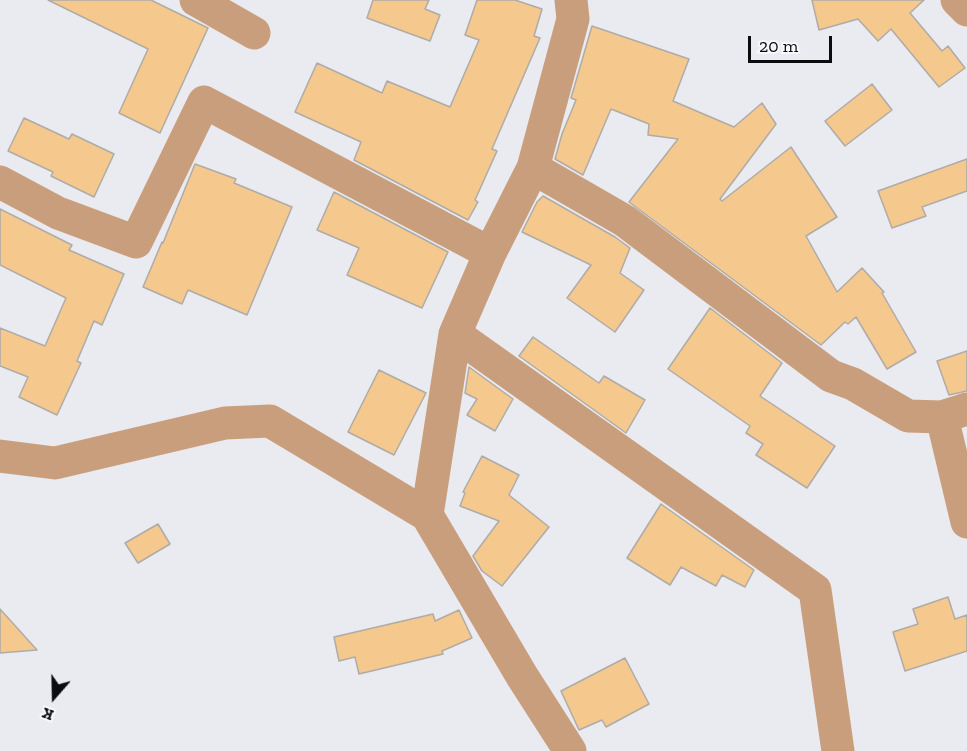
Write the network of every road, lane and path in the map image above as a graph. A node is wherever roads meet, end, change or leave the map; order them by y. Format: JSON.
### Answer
{"nodes":[{"id":1,"x":196,"y":0,"type":"edge"},
{"id":2,"x":572,"y":0,"type":"edge"},
{"id":3,"x":957,"y":0,"type":"edge"},
{"id":4,"x":967,"y":10,"type":"edge"},
{"id":5,"x":254,"y":33,"type":"dead end"},
{"id":6,"x":533,"y":168,"type":"junction"},
{"id":7,"x":0,"y":182,"type":"edge"},
{"id":8,"x":490,"y":253,"type":"junction"},
{"id":9,"x":455,"y":334,"type":"junction"},
{"id":10,"x":955,"y":413,"type":"edge"},
{"id":11,"x":0,"y":456,"type":"edge"},
{"id":12,"x":427,"y":515,"type":"junction"},
{"id":13,"x":967,"y":522,"type":"edge"},
{"id":14,"x":570,"y":751,"type":"edge"},
{"id":15,"x":838,"y":751,"type":"edge"}],
"edges":[{"from":1,"to":5,"type":"street"},
{"from":2,"to":6,"type":"street"},
{"from":3,"to":4,"type":"street"},
{"from":6,"to":8,"type":"street"},
{"from":6,"to":10,"type":"street"},
{"from":7,"to":8,"type":"street"},
{"from":8,"to":9,"type":"street"},
{"from":9,"to":12,"type":"street"},
{"from":9,"to":15,"type":"street"},
{"from":10,"to":13,"type":"street"},
{"from":11,"to":12,"type":"street"},
{"from":12,"to":14,"type":"street"}]}
